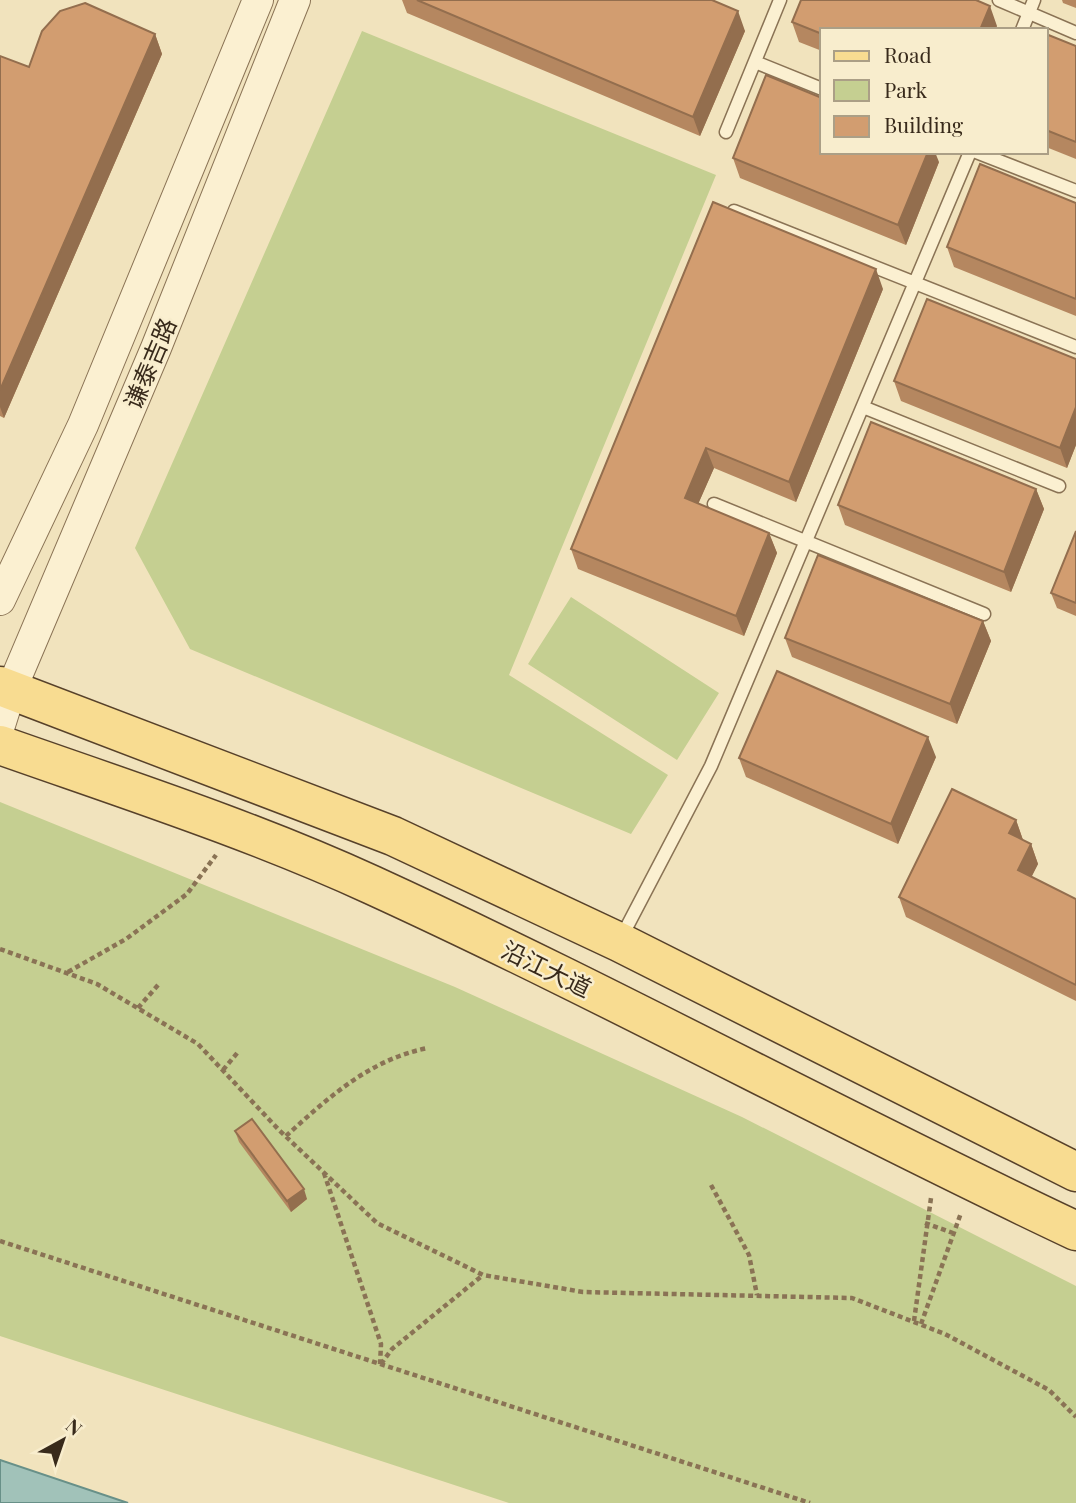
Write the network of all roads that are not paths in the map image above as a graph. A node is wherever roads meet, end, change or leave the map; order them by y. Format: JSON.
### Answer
{"nodes":[{"id":1,"x":295,"y":0,"type":"edge"},
{"id":2,"x":780,"y":0,"type":"edge"},
{"id":3,"x":999,"y":0,"type":"edge"},
{"id":4,"x":1034,"y":0,"type":"edge"},
{"id":5,"x":251,"y":1,"type":"edge"},
{"id":6,"x":1029,"y":13,"type":"junction"},
{"id":7,"x":1023,"y":28,"type":"edge"},
{"id":8,"x":1076,"y":33,"type":"edge"},
{"id":9,"x":755,"y":62,"type":"junction"},
{"id":10,"x":820,"y":88,"type":"edge"},
{"id":11,"x":726,"y":132,"type":"dead end"},
{"id":12,"x":969,"y":154,"type":"edge"},
{"id":13,"x":981,"y":154,"type":"edge"},
{"id":14,"x":1076,"y":191,"type":"edge"},
{"id":15,"x":734,"y":211,"type":"edge"},
{"id":16,"x":914,"y":284,"type":"junction"},
{"id":17,"x":1076,"y":347,"type":"edge"},
{"id":18,"x":863,"y":407,"type":"junction"},
{"id":19,"x":1059,"y":486,"type":"dead end"},
{"id":20,"x":714,"y":504,"type":"dead end"},
{"id":21,"x":806,"y":540,"type":"junction"},
{"id":22,"x":0,"y":600,"type":"edge"},
{"id":23,"x":984,"y":614,"type":"dead end"},
{"id":24,"x":4,"y":700,"type":"edge"},
{"id":25,"x":0,"y":746,"type":"edge"},
{"id":26,"x":619,"y":942,"type":"junction"},
{"id":27,"x":1076,"y":1172,"type":"edge"},
{"id":28,"x":1076,"y":1231,"type":"edge"}],
"edges":[{"from":1,"to":24,"type":"street","name":"谦泰吉路"},
{"from":2,"to":9,"type":"lane"},
{"from":3,"to":6,"type":"lane"},
{"from":4,"to":6,"type":"lane"},
{"from":5,"to":22,"type":"street","name":"谦泰吉路"},
{"from":6,"to":7,"type":"lane"},
{"from":6,"to":8,"type":"lane"},
{"from":9,"to":10,"type":"lane"},
{"from":9,"to":11,"type":"lane"},
{"from":12,"to":16,"type":"lane"},
{"from":13,"to":14,"type":"lane"},
{"from":15,"to":16,"type":"lane"},
{"from":16,"to":17,"type":"lane"},
{"from":16,"to":18,"type":"lane"},
{"from":18,"to":19,"type":"lane"},
{"from":18,"to":21,"type":"lane"},
{"from":20,"to":21,"type":"lane"},
{"from":21,"to":23,"type":"lane"},
{"from":21,"to":26,"type":"lane"},
{"from":24,"to":26,"type":"main road"},
{"from":25,"to":28,"type":"main road","name":"沿江大道"},
{"from":26,"to":27,"type":"main road"}]}
